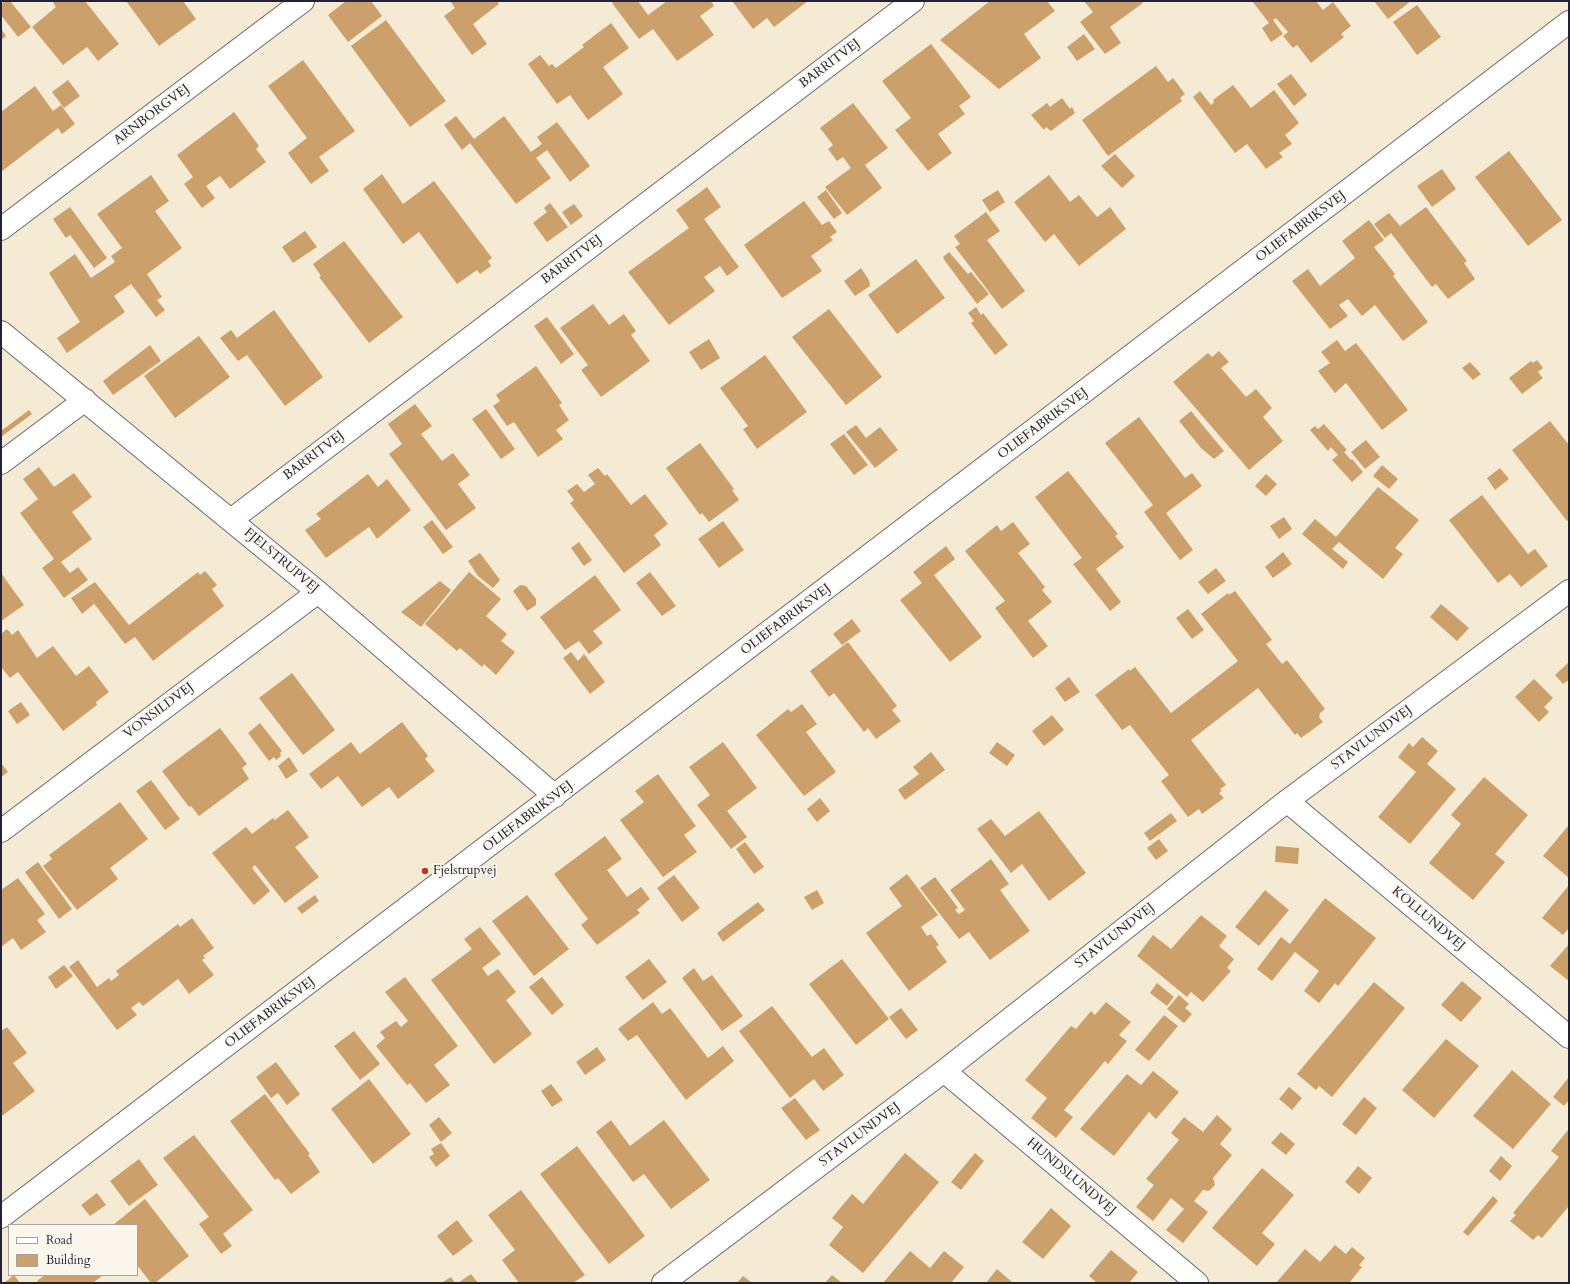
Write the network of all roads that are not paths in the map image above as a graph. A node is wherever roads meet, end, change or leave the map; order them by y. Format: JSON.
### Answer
{"nodes":[{"id":1,"x":303,"y":1,"type":"edge"},
{"id":2,"x":913,"y":1,"type":"edge"},
{"id":3,"x":1569,"y":22,"type":"edge"},
{"id":4,"x":1,"y":229,"type":"edge"},
{"id":5,"x":1,"y":332,"type":"edge"},
{"id":6,"x":85,"y":400,"type":"junction"},
{"id":7,"x":1,"y":463,"type":"edge"},
{"id":8,"x":231,"y":520,"type":"junction"},
{"id":9,"x":1569,"y":591,"type":"edge"},
{"id":10,"x":318,"y":592,"type":"junction"},
{"id":11,"x":555,"y":796,"type":"junction"},
{"id":12,"x":1287,"y":801,"type":"junction"},
{"id":13,"x":1,"y":831,"type":"edge"},
{"id":14,"x":1569,"y":1037,"type":"edge"},
{"id":15,"x":944,"y":1071,"type":"junction"},
{"id":16,"x":1,"y":1217,"type":"edge"},
{"id":17,"x":663,"y":1283,"type":"edge"},
{"id":18,"x":1197,"y":1283,"type":"edge"}],
"edges":[{"from":1,"to":4,"type":"street","name":"ARNBORGVEJ"},
{"from":2,"to":8,"type":"street","name":"BARRITVEJ"},
{"from":3,"to":11,"type":"street","name":"OLIEFABRIKSVEJ"},
{"from":5,"to":6,"type":"street","name":"FJELSTRUPVEJ"},
{"from":6,"to":7,"type":"street"},
{"from":6,"to":8,"type":"street","name":"FJELSTRUPVEJ"},
{"from":8,"to":10,"type":"street","name":"FJELSTRUPVEJ"},
{"from":9,"to":12,"type":"street","name":"STAVLUNDVEJ"},
{"from":10,"to":11,"type":"street","name":"FJELSTRUPVEJ"},
{"from":10,"to":13,"type":"street","name":"VONSILDVEJ"},
{"from":11,"to":16,"type":"street","name":"OLIEFABRIKSVEJ"},
{"from":12,"to":14,"type":"street","name":"KOLLUNDVEJ"},
{"from":12,"to":15,"type":"street","name":"STAVLUNDVEJ"},
{"from":15,"to":17,"type":"street","name":"STAVLUNDVEJ"},
{"from":15,"to":18,"type":"street","name":"HUNDSLUNDVEJ"}]}
